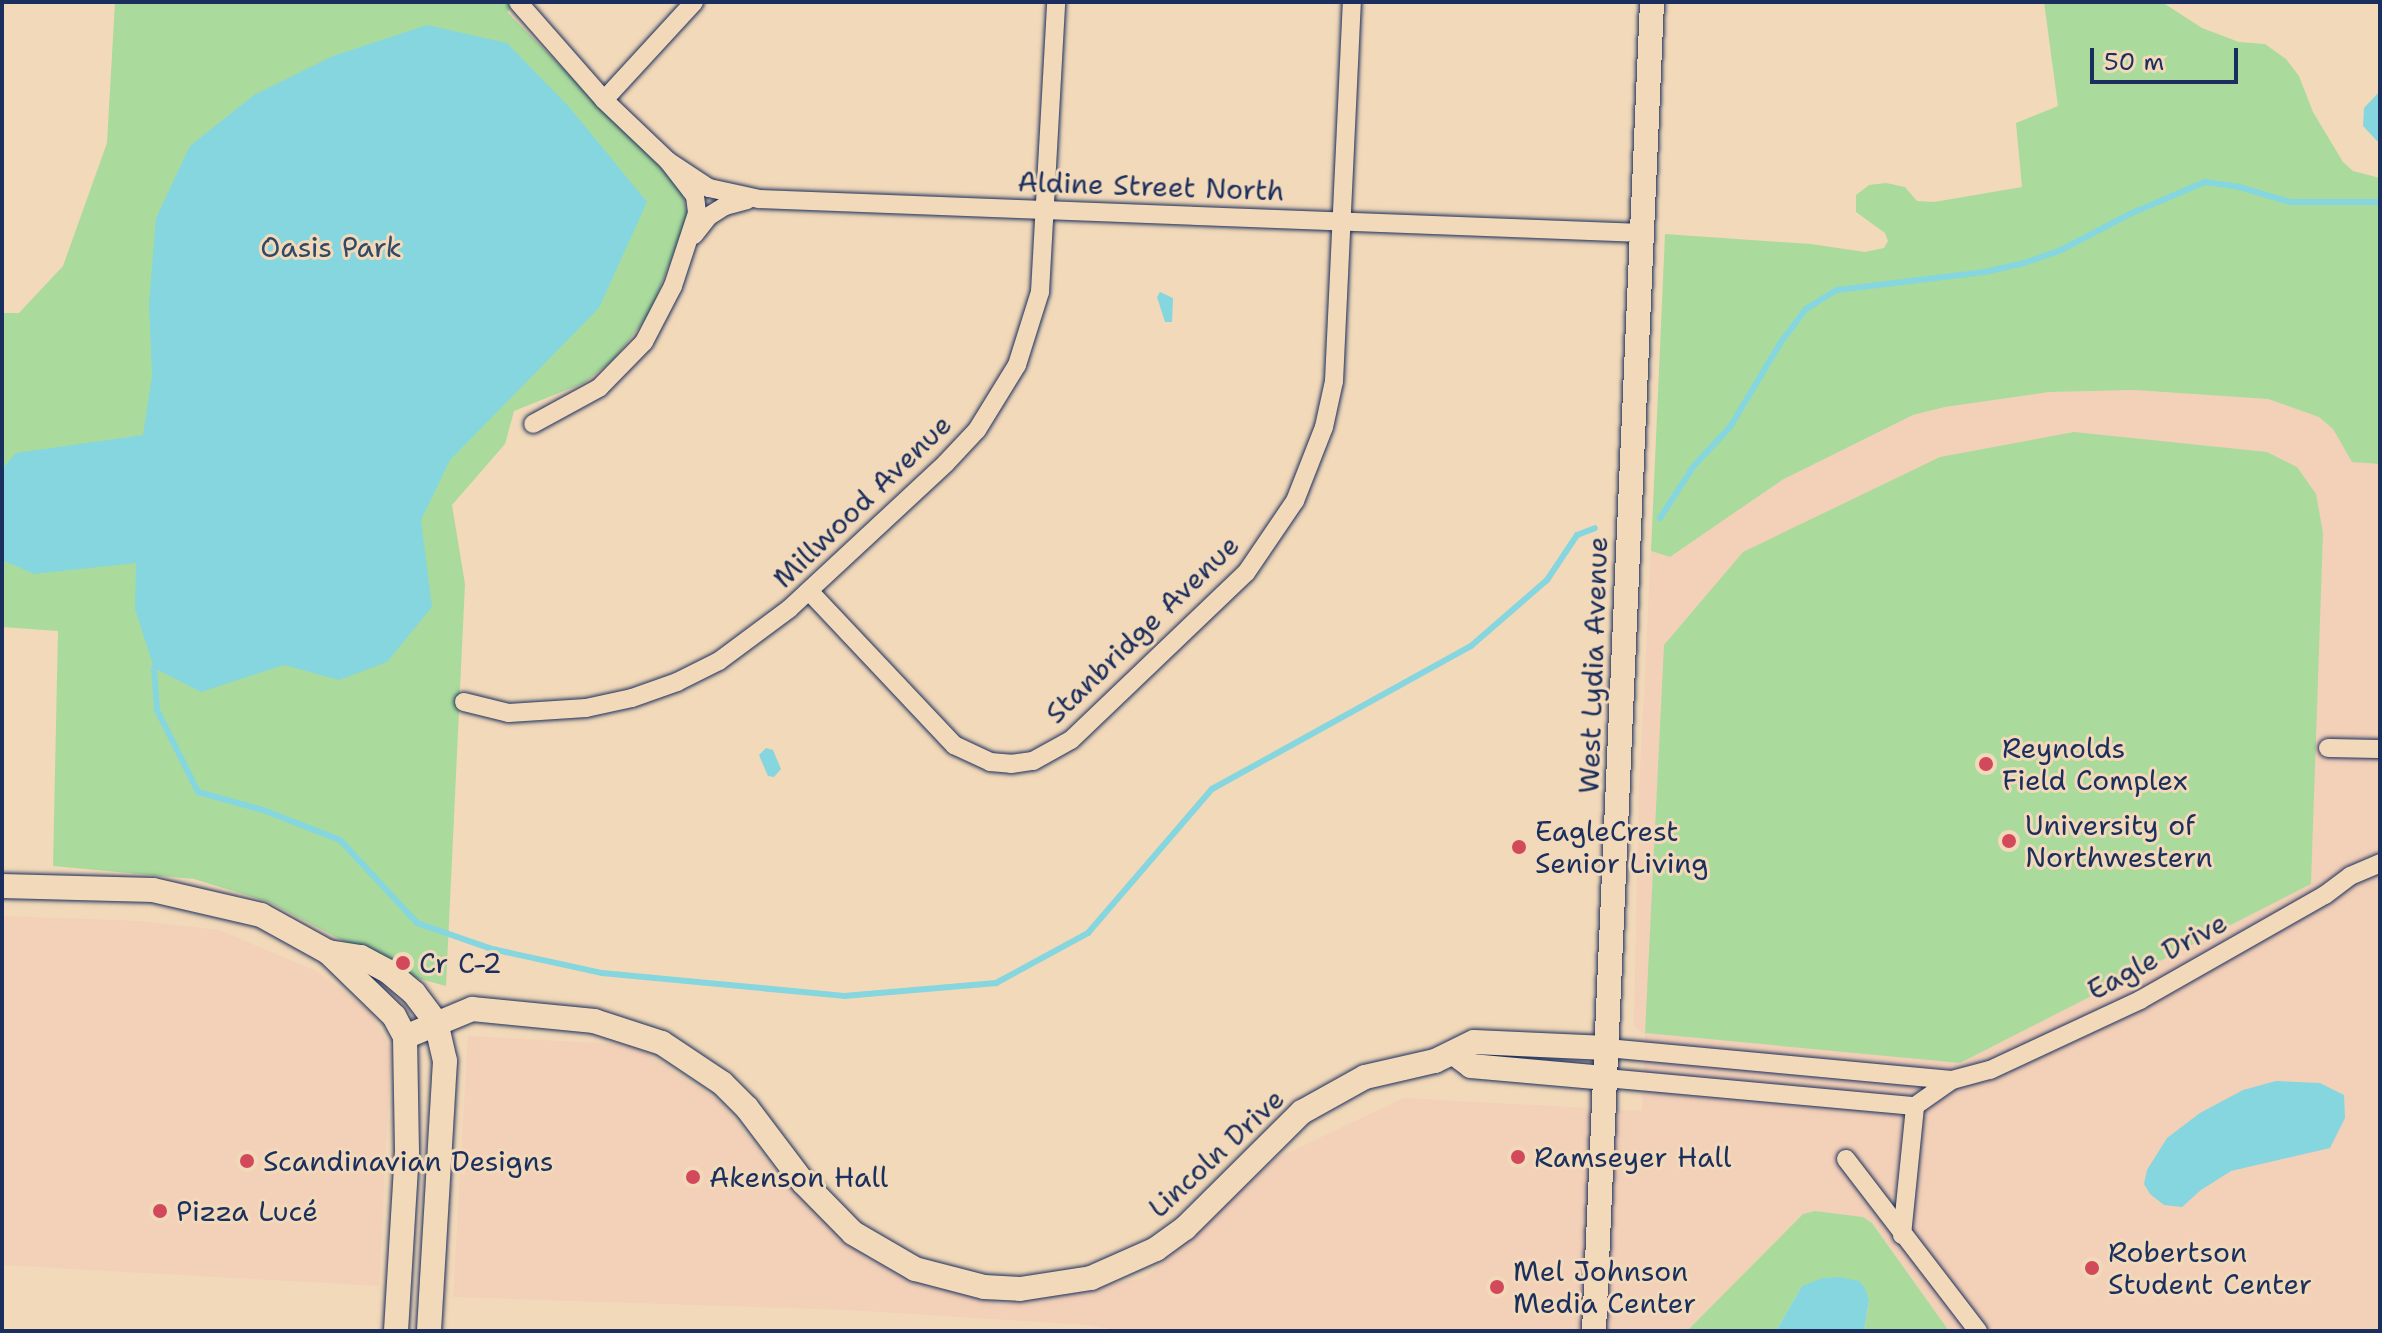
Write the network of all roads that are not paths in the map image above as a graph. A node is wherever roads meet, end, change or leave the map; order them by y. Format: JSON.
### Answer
{"nodes":[{"id":1,"x":518,"y":2,"type":"edge"},
{"id":2,"x":694,"y":2,"type":"edge"},
{"id":3,"x":1056,"y":2,"type":"edge"},
{"id":4,"x":1352,"y":2,"type":"edge"},
{"id":5,"x":1652,"y":2,"type":"edge"},
{"id":6,"x":604,"y":100,"type":"junction"},
{"id":7,"x":668,"y":161,"type":"junction"},
{"id":8,"x":759,"y":199,"type":"junction"},
{"id":9,"x":1046,"y":210,"type":"junction"},
{"id":10,"x":1343,"y":222,"type":"junction"},
{"id":11,"x":1642,"y":233,"type":"junction"},
{"id":12,"x":687,"y":248,"type":"junction"},
{"id":13,"x":533,"y":424,"type":"dead end"},
{"id":14,"x":809,"y":591,"type":"junction"},
{"id":15,"x":464,"y":702,"type":"dead end"},
{"id":16,"x":2328,"y":748,"type":"dead end"},
{"id":17,"x":2380,"y":749,"type":"edge"},
{"id":18,"x":2380,"y":863,"type":"edge"},
{"id":19,"x":2,"y":886,"type":"edge"},
{"id":20,"x":328,"y":952,"type":"junction"},
{"id":21,"x":436,"y":1022,"type":"junction"},
{"id":22,"x":405,"y":1037,"type":"junction"},
{"id":23,"x":1607,"y":1048,"type":"junction"},
{"id":24,"x":1455,"y":1054,"type":"junction"},
{"id":25,"x":1606,"y":1078,"type":"junction"},
{"id":26,"x":1952,"y":1080,"type":"junction"},
{"id":27,"x":1915,"y":1106,"type":"junction"},
{"id":28,"x":1846,"y":1159,"type":"dead end"},
{"id":29,"x":1902,"y":1235,"type":"junction"},
{"id":30,"x":396,"y":1331,"type":"edge"},
{"id":31,"x":429,"y":1331,"type":"edge"},
{"id":32,"x":1594,"y":1331,"type":"edge"},
{"id":33,"x":1978,"y":1331,"type":"edge"}],
"edges":[{"from":1,"to":6,"type":"street"},
{"from":2,"to":6,"type":"street"},
{"from":3,"to":9,"type":"street","name":"Millwood Avenue"},
{"from":4,"to":10,"type":"street","name":"Stanbridge Avenue"},
{"from":5,"to":11,"type":"street","name":"West Lydia Avenue"},
{"from":6,"to":7,"type":"street"},
{"from":7,"to":8,"type":"street","name":"Aldine Street North"},
{"from":7,"to":12,"type":"street"},
{"from":8,"to":9,"type":"street","name":"Aldine Street North"},
{"from":8,"to":12,"type":"street"},
{"from":9,"to":10,"type":"street","name":"Aldine Street North"},
{"from":9,"to":14,"type":"street","name":"Millwood Avenue"},
{"from":10,"to":11,"type":"street","name":"Aldine Street North"},
{"from":10,"to":14,"type":"street","name":"Stanbridge Avenue"},
{"from":11,"to":23,"type":"street","name":"West Lydia Avenue"},
{"from":12,"to":13,"type":"street"},
{"from":14,"to":15,"type":"street","name":"Millwood Avenue"},
{"from":16,"to":17,"type":"street"},
{"from":18,"to":26,"type":"street","name":"Eagle Drive"},
{"from":19,"to":20,"type":"street"},
{"from":20,"to":21,"type":"street"},
{"from":20,"to":22,"type":"street"},
{"from":21,"to":22,"type":"street","name":"Lincoln Drive"},
{"from":21,"to":24,"type":"street","name":"Lincoln Drive"},
{"from":21,"to":31,"type":"street"},
{"from":22,"to":30,"type":"street"},
{"from":23,"to":24,"type":"street","name":"Lincoln Drive"},
{"from":23,"to":25,"type":"street","name":"West Lydia Avenue"},
{"from":23,"to":26,"type":"street","name":"Eagle Drive"},
{"from":24,"to":25,"type":"street"},
{"from":25,"to":27,"type":"street"},
{"from":25,"to":32,"type":"street","name":"West Lydia Avenue"},
{"from":26,"to":27,"type":"street","name":"Eagle Drive"},
{"from":27,"to":29,"type":"street"},
{"from":28,"to":29,"type":"street"},
{"from":29,"to":33,"type":"street"}]}
